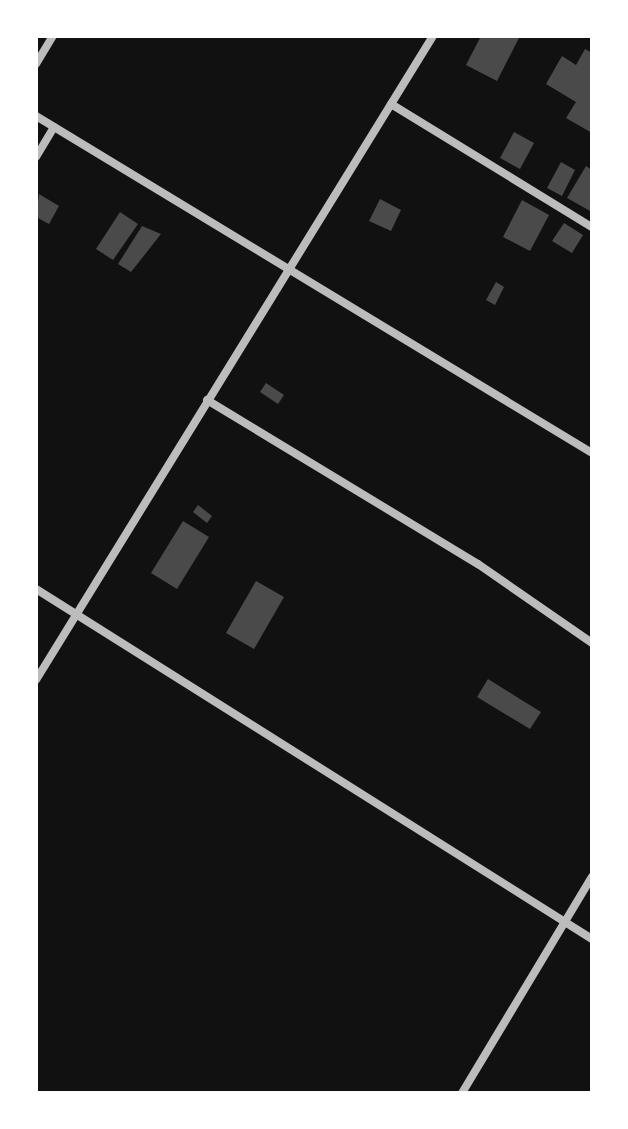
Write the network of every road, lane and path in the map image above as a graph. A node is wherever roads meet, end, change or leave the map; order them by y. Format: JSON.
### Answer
{"nodes":[{"id":1,"x":53,"y":36,"type":"edge"},
{"id":2,"x":433,"y":36,"type":"edge"},
{"id":3,"x":36,"y":64,"type":"edge"},
{"id":4,"x":391,"y":104,"type":"junction"},
{"id":5,"x":36,"y":116,"type":"edge"},
{"id":6,"x":54,"y":127,"type":"junction"},
{"id":7,"x":36,"y":157,"type":"edge"},
{"id":8,"x":592,"y":227,"type":"edge"},
{"id":9,"x":288,"y":266,"type":"junction"},
{"id":10,"x":207,"y":400,"type":"junction"},
{"id":11,"x":592,"y":453,"type":"edge"},
{"id":12,"x":36,"y":589,"type":"edge"},
{"id":13,"x":78,"y":616,"type":"junction"},
{"id":14,"x":592,"y":643,"type":"edge"},
{"id":15,"x":36,"y":680,"type":"edge"},
{"id":16,"x":592,"y":877,"type":"edge"},
{"id":17,"x":565,"y":922,"type":"junction"},
{"id":18,"x":592,"y":939,"type":"edge"},
{"id":19,"x":462,"y":1093,"type":"edge"}],
"edges":[{"from":1,"to":3,"type":"street"},
{"from":2,"to":4,"type":"street"},
{"from":4,"to":8,"type":"street"},
{"from":4,"to":9,"type":"street"},
{"from":5,"to":6,"type":"street"},
{"from":6,"to":7,"type":"street"},
{"from":6,"to":9,"type":"street"},
{"from":9,"to":10,"type":"street"},
{"from":9,"to":11,"type":"street"},
{"from":10,"to":13,"type":"street"},
{"from":10,"to":14,"type":"street"},
{"from":12,"to":13,"type":"street"},
{"from":13,"to":15,"type":"street"},
{"from":13,"to":17,"type":"street"},
{"from":16,"to":17,"type":"street"},
{"from":17,"to":18,"type":"street"},
{"from":17,"to":19,"type":"street"}]}
